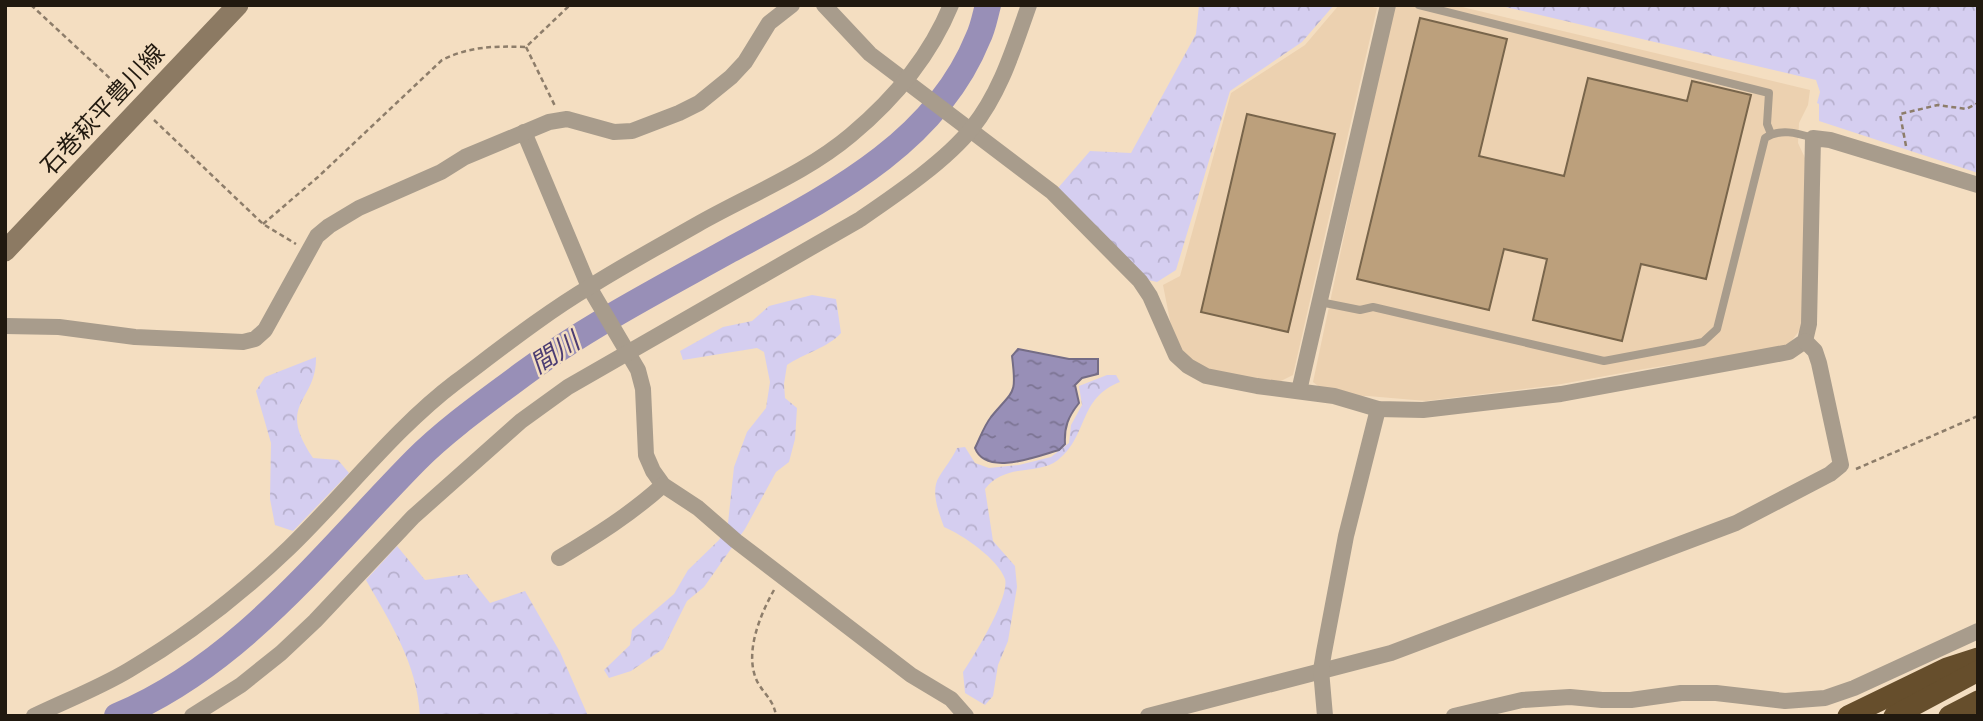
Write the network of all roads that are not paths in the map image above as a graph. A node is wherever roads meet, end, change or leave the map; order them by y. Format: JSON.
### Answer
{"nodes":[{"id":1,"x":238,"y":5,"type":"edge"},
{"id":2,"x":792,"y":5,"type":"edge"},
{"id":3,"x":824,"y":5,"type":"edge"},
{"id":4,"x":951,"y":5,"type":"edge"},
{"id":5,"x":1029,"y":5,"type":"edge"},
{"id":6,"x":1388,"y":5,"type":"edge"},
{"id":7,"x":1419,"y":5,"type":"edge"},
{"id":8,"x":909,"y":82,"type":"junction"},
{"id":9,"x":969,"y":128,"type":"junction"},
{"id":10,"x":524,"y":132,"type":"junction"},
{"id":11,"x":1771,"y":134,"type":"junction"},
{"id":12,"x":1814,"y":138,"type":"junction"},
{"id":13,"x":1978,"y":185,"type":"edge"},
{"id":14,"x":5,"y":251,"type":"edge"},
{"id":15,"x":590,"y":289,"type":"junction"},
{"id":16,"x":1320,"y":302,"type":"junction"},
{"id":17,"x":5,"y":326,"type":"edge"},
{"id":18,"x":1805,"y":341,"type":"junction"},
{"id":19,"x":627,"y":349,"type":"junction"},
{"id":20,"x":1299,"y":391,"type":"junction"},
{"id":21,"x":1378,"y":409,"type":"junction"},
{"id":22,"x":663,"y":485,"type":"junction"},
{"id":23,"x":559,"y":558,"type":"dead end"},
{"id":24,"x":1978,"y":631,"type":"edge"},
{"id":25,"x":1978,"y":658,"type":"edge"},
{"id":26,"x":1321,"y":670,"type":"junction"},
{"id":27,"x":1978,"y":671,"type":"edge"},
{"id":28,"x":1978,"y":701,"type":"edge"},
{"id":29,"x":34,"y":716,"type":"edge"},
{"id":30,"x":192,"y":716,"type":"edge"},
{"id":31,"x":966,"y":716,"type":"edge"},
{"id":32,"x":1148,"y":716,"type":"edge"},
{"id":33,"x":1325,"y":716,"type":"edge"},
{"id":34,"x":1454,"y":716,"type":"edge"},
{"id":35,"x":1848,"y":716,"type":"edge"},
{"id":36,"x":1894,"y":716,"type":"edge"},
{"id":37,"x":1949,"y":716,"type":"edge"}],
"edges":[{"from":1,"to":14,"type":"main road","name":"石巻萩平豊川線"},
{"from":2,"to":10,"type":"street"},
{"from":3,"to":8,"type":"street"},
{"from":4,"to":8,"type":"street"},
{"from":5,"to":9,"type":"street"},
{"from":6,"to":16,"type":"street"},
{"from":7,"to":11,"type":"lane"},
{"from":8,"to":9,"type":"street"},
{"from":8,"to":15,"type":"street"},
{"from":9,"to":19,"type":"street"},
{"from":9,"to":20,"type":"street"},
{"from":10,"to":15,"type":"street"},
{"from":10,"to":17,"type":"street"},
{"from":11,"to":12,"type":"lane"},
{"from":11,"to":16,"type":"lane"},
{"from":12,"to":13,"type":"street"},
{"from":12,"to":18,"type":"street"},
{"from":15,"to":19,"type":"street"},
{"from":15,"to":29,"type":"street"},
{"from":16,"to":20,"type":"street"},
{"from":18,"to":21,"type":"street"},
{"from":18,"to":26,"type":"street"},
{"from":19,"to":22,"type":"street"},
{"from":19,"to":30,"type":"street"},
{"from":20,"to":21,"type":"street"},
{"from":21,"to":26,"type":"street"},
{"from":22,"to":23,"type":"street"},
{"from":22,"to":31,"type":"street"},
{"from":24,"to":34,"type":"street"},
{"from":25,"to":35,"type":"highway"},
{"from":26,"to":32,"type":"street"},
{"from":26,"to":33,"type":"street"},
{"from":27,"to":36,"type":"highway"},
{"from":28,"to":37,"type":"highway"}]}
